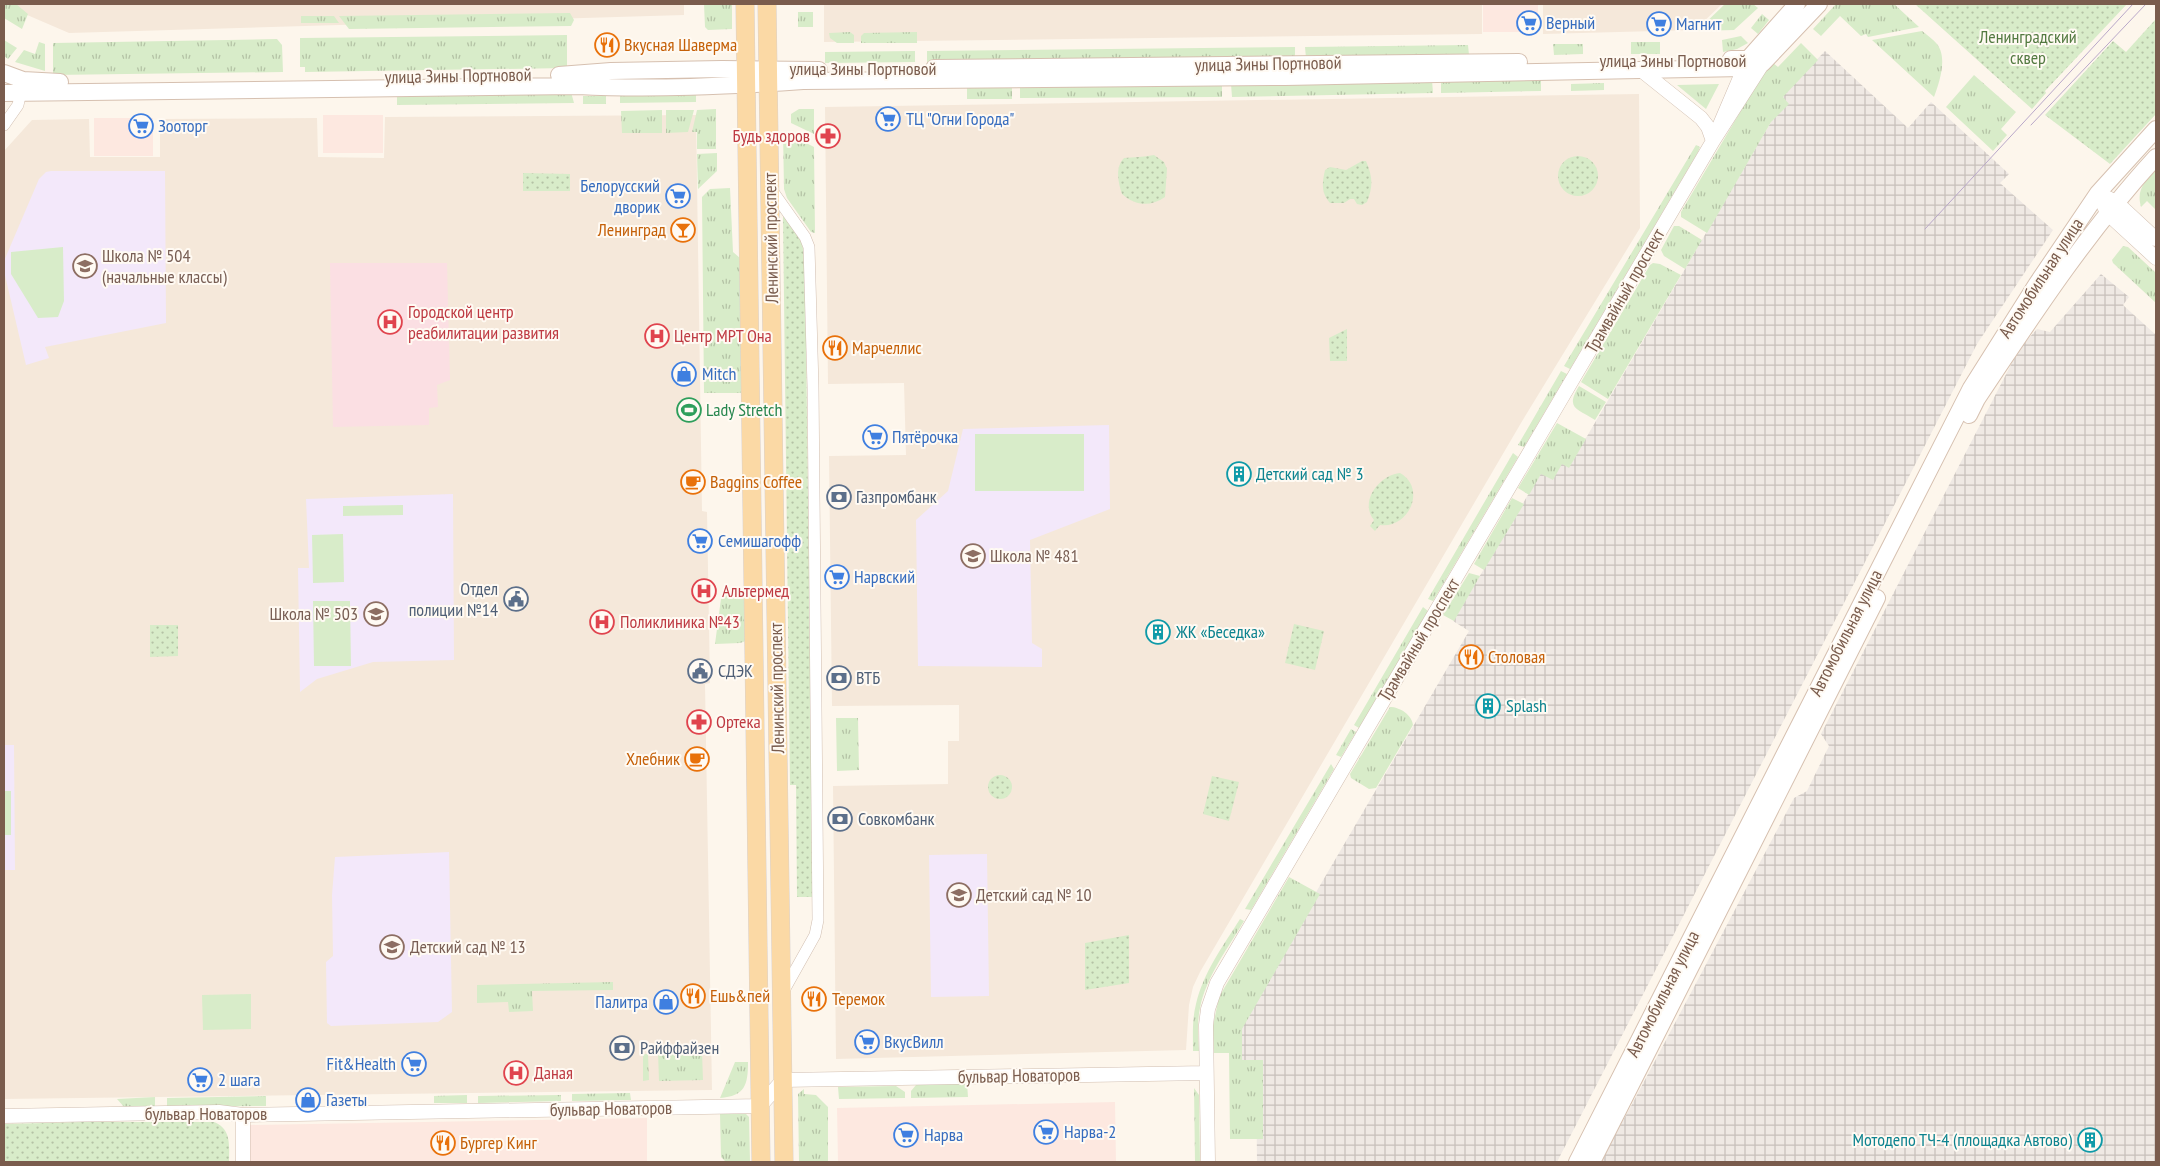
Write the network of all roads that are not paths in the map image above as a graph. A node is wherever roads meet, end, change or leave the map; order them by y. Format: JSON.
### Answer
{"nodes":[{"id":1,"x":745,"y":4,"type":"edge"},
{"id":2,"x":767,"y":4,"type":"edge"},
{"id":3,"x":1797,"y":4,"type":"edge"},
{"id":4,"x":1819,"y":4,"type":"edge"},
{"id":5,"x":1751,"y":63,"type":"junction"},
{"id":6,"x":1641,"y":70,"type":"junction"},
{"id":7,"x":4,"y":73,"type":"edge"},
{"id":8,"x":746,"y":76,"type":"junction"},
{"id":9,"x":768,"y":76,"type":"junction"},
{"id":10,"x":22,"y":87,"type":"junction"},
{"id":11,"x":4,"y":94,"type":"edge"},
{"id":12,"x":4,"y":125,"type":"edge"},
{"id":13,"x":2156,"y":129,"type":"edge"},
{"id":14,"x":1713,"y":141,"type":"junction"},
{"id":15,"x":2156,"y":157,"type":"edge"},
{"id":16,"x":770,"y":187,"type":"junction"},
{"id":17,"x":2098,"y":193,"type":"junction"},
{"id":18,"x":2112,"y":207,"type":"junction"},
{"id":19,"x":2156,"y":239,"type":"edge"},
{"id":20,"x":2156,"y":258,"type":"edge"},
{"id":21,"x":781,"y":995,"type":"junction"},
{"id":22,"x":1206,"y":1073,"type":"junction"},
{"id":23,"x":782,"y":1080,"type":"junction"},
{"id":24,"x":760,"y":1106,"type":"junction"},
{"id":25,"x":783,"y":1106,"type":"junction"},
{"id":26,"x":243,"y":1115,"type":"junction"},
{"id":27,"x":4,"y":1116,"type":"edge"},
{"id":28,"x":243,"y":1162,"type":"edge"},
{"id":29,"x":761,"y":1162,"type":"edge"},
{"id":30,"x":784,"y":1162,"type":"edge"},
{"id":31,"x":1208,"y":1162,"type":"edge"},
{"id":32,"x":1577,"y":1162,"type":"edge"},
{"id":33,"x":1592,"y":1162,"type":"edge"}],
"edges":[{"from":1,"to":8,"type":"main road","name":"Ленинский проспект"},
{"from":2,"to":9,"type":"main road","name":"Ленинский проспект"},
{"from":3,"to":5,"type":"main road","name":"Трамвайный проспект"},
{"from":4,"to":5,"type":"main road","name":"Трамвайный проспект"},
{"from":5,"to":6,"type":"main road","name":"улица Зины Портновой"},
{"from":5,"to":9,"type":"main road","name":"улица Зины Портновой"},
{"from":5,"to":14,"type":"street","name":"Трамвайный проспект"},
{"from":5,"to":14,"type":"street","name":"Трамвайный проспект"},
{"from":6,"to":9,"type":"main road","name":"улица Зины Портновой"},
{"from":6,"to":14,"type":"street"},
{"from":7,"to":10,"type":"main road","name":"улица Зины Портновой"},
{"from":8,"to":9,"type":"main road","name":"улица Зины Портновой"},
{"from":8,"to":10,"type":"main road","name":"улица Зины Портновой"},
{"from":8,"to":24,"type":"main road","name":"Ленинский проспект"},
{"from":9,"to":16,"type":"main road","name":"Ленинский проспект"},
{"from":10,"to":11,"type":"main road","name":"улица Зины Портновой"},
{"from":10,"to":12,"type":"street"},
{"from":13,"to":17,"type":"main road","name":"Автомобильная улица"},
{"from":14,"to":22,"type":"street","name":"Трамвайный проспект"},
{"from":15,"to":18,"type":"main road","name":"Автомобильная улица"},
{"from":16,"to":21,"type":"main road","name":"Ленинский проспект"},
{"from":16,"to":21,"type":"street"},
{"from":17,"to":18,"type":"street"},
{"from":17,"to":32,"type":"main road","name":"Автомобильная улица"},
{"from":18,"to":19,"type":"street"},
{"from":18,"to":20,"type":"street"},
{"from":18,"to":33,"type":"main road","name":"Автомобильная улица"},
{"from":21,"to":23,"type":"main road","name":"Ленинский проспект"},
{"from":22,"to":23,"type":"street","name":"бульвар Новаторов"},
{"from":22,"to":31,"type":"street","name":"Трамвайный проспект"},
{"from":23,"to":24,"type":"street"},
{"from":23,"to":25,"type":"main road","name":"Ленинский проспект"},
{"from":24,"to":25,"type":"main road"},
{"from":24,"to":26,"type":"street","name":"бульвар Новаторов"},
{"from":24,"to":29,"type":"main road","name":"Ленинский проспект"},
{"from":25,"to":30,"type":"main road","name":"Ленинский проспект"},
{"from":26,"to":27,"type":"street","name":"бульвар Новаторов"},
{"from":26,"to":28,"type":"street"}]}
